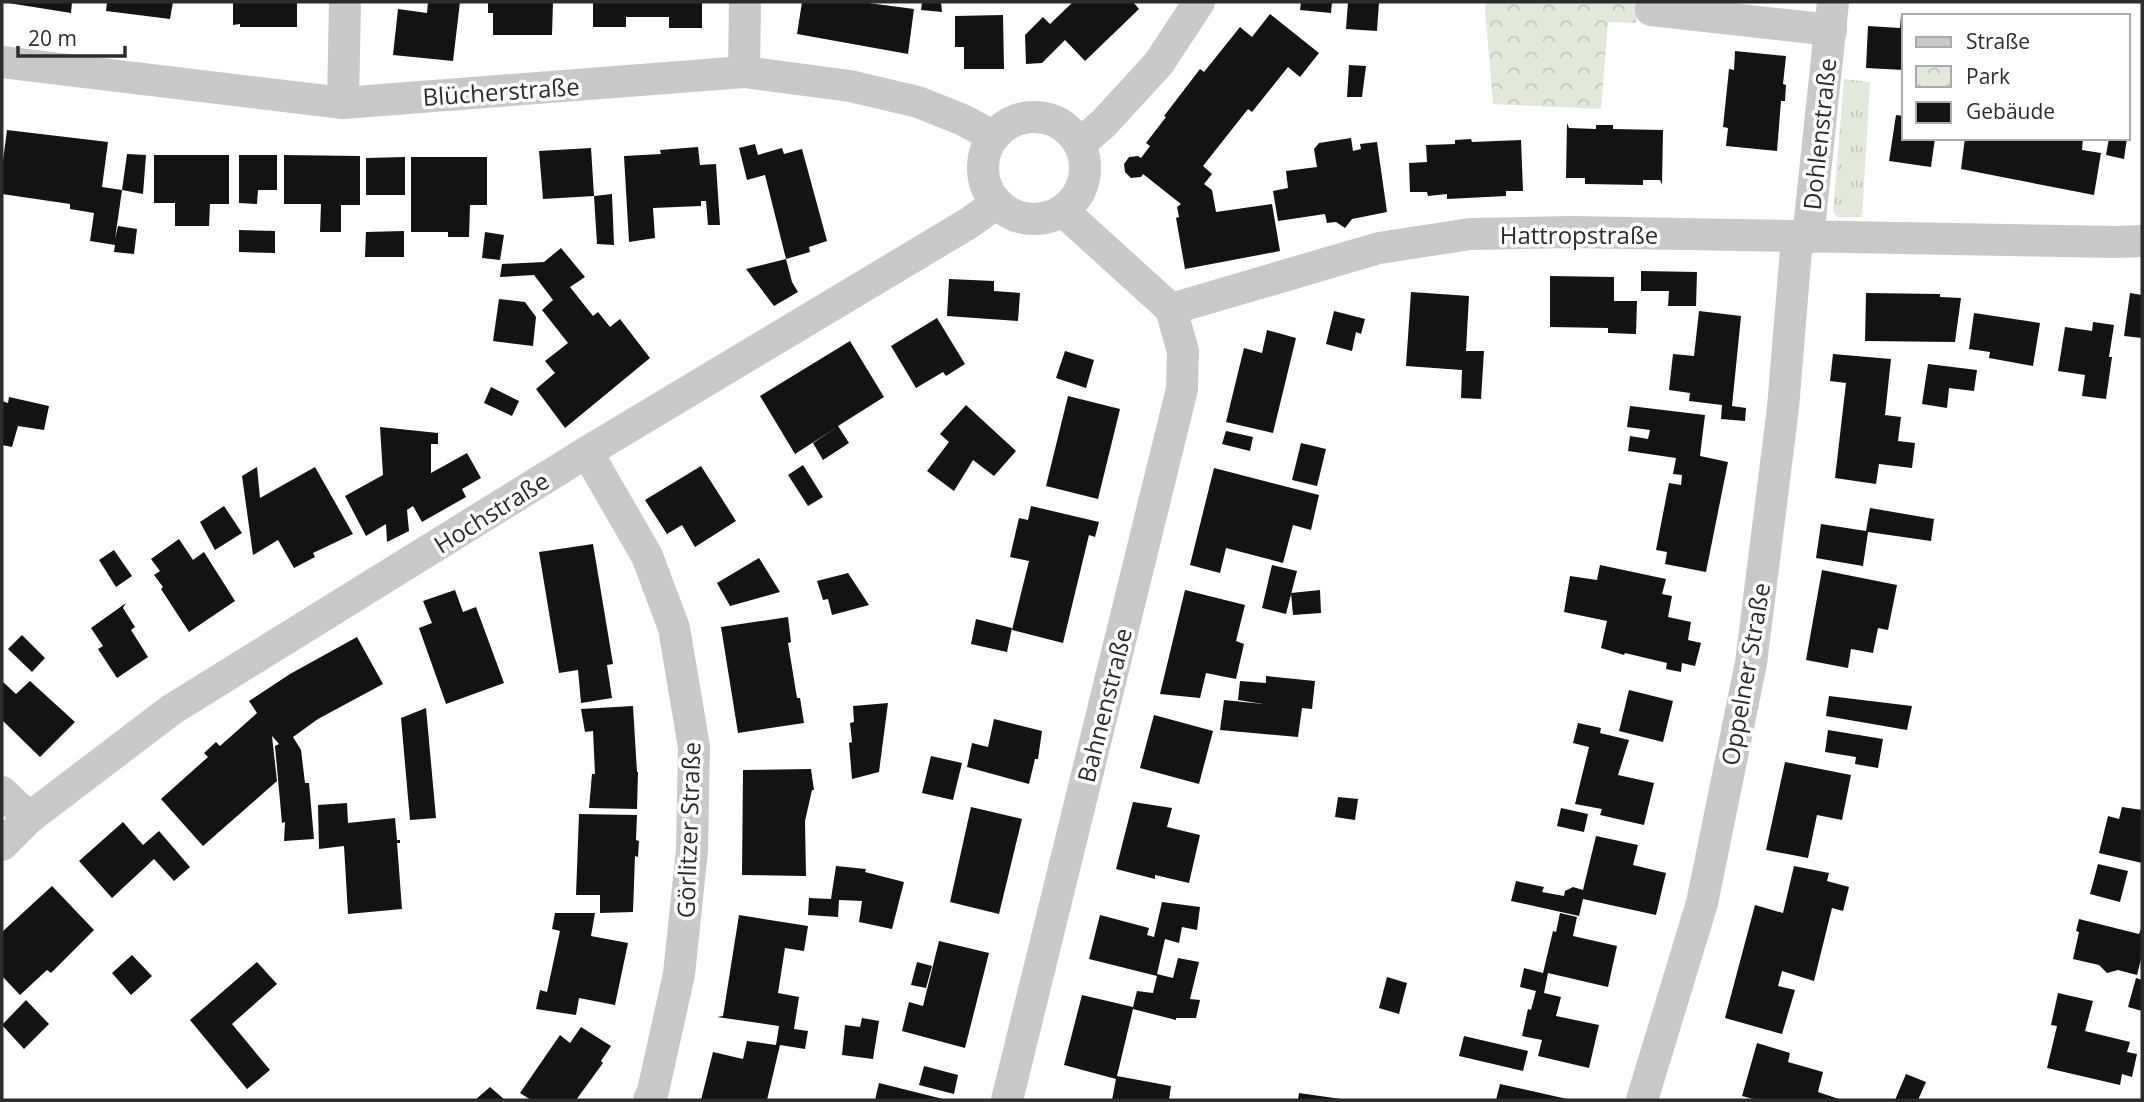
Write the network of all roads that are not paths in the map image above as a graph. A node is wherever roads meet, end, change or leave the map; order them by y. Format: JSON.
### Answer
{"nodes":[{"id":1,"x":345,"y":2,"type":"edge"},
{"id":2,"x":745,"y":2,"type":"edge"},
{"id":3,"x":1199,"y":2,"type":"edge"},
{"id":4,"x":1651,"y":10,"type":"dead end"},
{"id":5,"x":1832,"y":16,"type":"edge"},
{"id":6,"x":2,"y":62,"type":"edge"},
{"id":7,"x":744,"y":72,"type":"junction"},
{"id":8,"x":343,"y":103,"type":"junction"},
{"id":9,"x":993,"y":136,"type":"junction"},
{"id":10,"x":1080,"y":144,"type":"junction"},
{"id":11,"x":997,"y":203,"type":"junction"},
{"id":12,"x":1063,"y":211,"type":"junction"},
{"id":13,"x":1803,"y":238,"type":"junction"},
{"id":14,"x":2142,"y":241,"type":"edge"},
{"id":15,"x":1171,"y":309,"type":"junction"},
{"id":16,"x":587,"y":452,"type":"junction"},
{"id":17,"x":2,"y":792,"type":"edge"},
{"id":18,"x":29,"y":818,"type":"junction"},
{"id":19,"x":2,"y":845,"type":"edge"},
{"id":20,"x":649,"y":1100,"type":"edge"},
{"id":21,"x":1007,"y":1100,"type":"edge"},
{"id":22,"x":1642,"y":1100,"type":"edge"}],
"edges":[{"from":1,"to":8,"type":"street"},
{"from":2,"to":7,"type":"street"},
{"from":3,"to":10,"type":"street"},
{"from":4,"to":5,"type":"street","name":"Dohlenstraße"},
{"from":5,"to":13,"type":"street","name":"Dohlenstraße"},
{"from":6,"to":8,"type":"street","name":"Blücherstraße"},
{"from":7,"to":8,"type":"street","name":"Blücherstraße"},
{"from":7,"to":9,"type":"street","name":"Blücherstraße"},
{"from":9,"to":10,"type":"street"},
{"from":9,"to":11,"type":"street"},
{"from":10,"to":12,"type":"street"},
{"from":11,"to":12,"type":"street"},
{"from":11,"to":16,"type":"street","name":"Hochstraße"},
{"from":12,"to":15,"type":"street"},
{"from":13,"to":14,"type":"street","name":"Hattropstraße"},
{"from":13,"to":15,"type":"street","name":"Hattropstraße"},
{"from":13,"to":22,"type":"street","name":"Oppelner Straße"},
{"from":15,"to":21,"type":"street","name":"Bahnenstraße"},
{"from":16,"to":18,"type":"street","name":"Hochstraße"},
{"from":16,"to":20,"type":"street","name":"Görlitzer Straße"},
{"from":17,"to":18,"type":"street"},
{"from":18,"to":19,"type":"street","name":"Hochstraße"}]}
